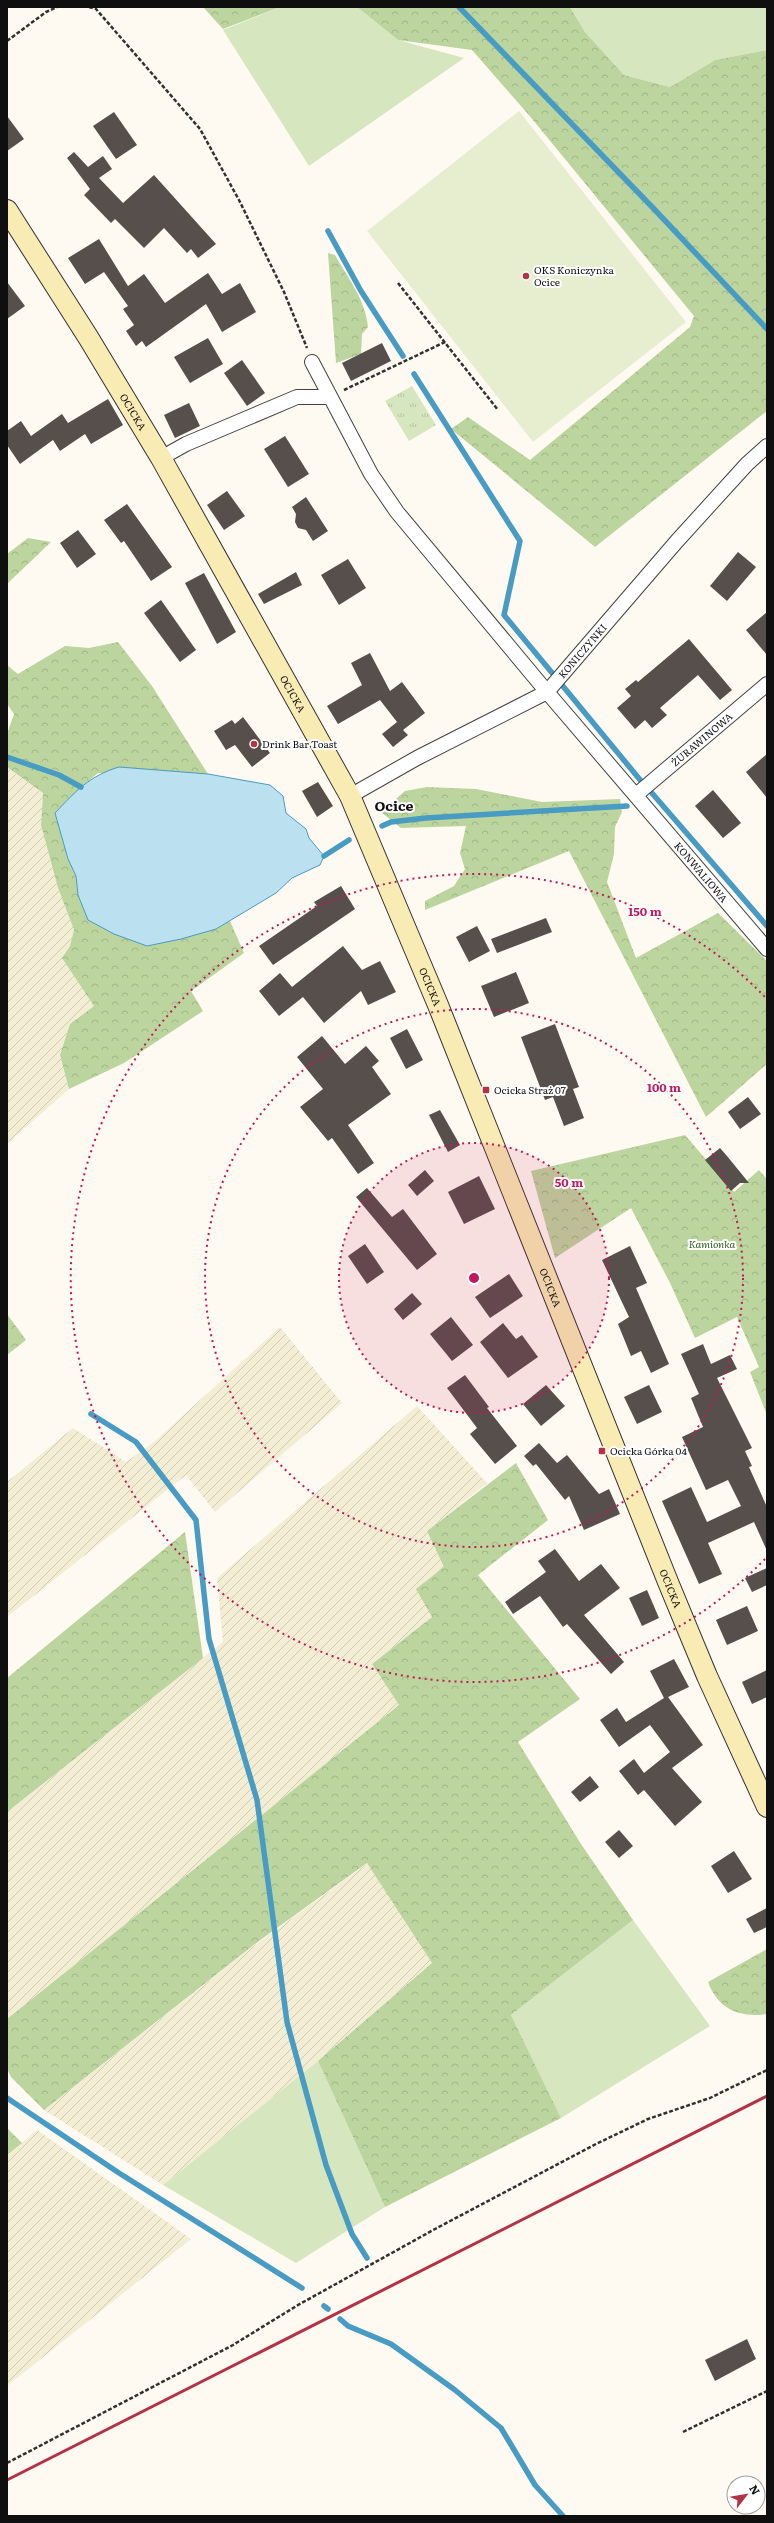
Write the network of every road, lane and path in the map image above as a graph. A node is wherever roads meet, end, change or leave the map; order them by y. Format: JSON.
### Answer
{"nodes":[{"id":1,"x":57,"y":7,"type":"edge"},
{"id":2,"x":89,"y":7,"type":"edge"},
{"id":3,"x":7,"y":41,"type":"edge"},
{"id":4,"x":7,"y":210,"type":"edge"},
{"id":5,"x":398,"y":283,"type":"dead end"},
{"id":6,"x":445,"y":342,"type":"junction"},
{"id":7,"x":312,"y":362,"type":"joint"},
{"id":8,"x":329,"y":397,"type":"junction"},
{"id":9,"x":498,"y":410,"type":"dead end"},
{"id":10,"x":767,"y":446,"type":"edge"},
{"id":11,"x":160,"y":458,"type":"junction"},
{"id":12,"x":767,"y":684,"type":"edge"},
{"id":13,"x":547,"y":692,"type":"junction"},
{"id":14,"x":636,"y":795,"type":"junction"},
{"id":15,"x":350,"y":796,"type":"junction"},
{"id":16,"x":767,"y":949,"type":"edge"},
{"id":17,"x":767,"y":1807,"type":"edge"},
{"id":18,"x":767,"y":2070,"type":"edge"},
{"id":19,"x":767,"y":2391,"type":"edge"},
{"id":20,"x":683,"y":2432,"type":"dead end"},
{"id":21,"x":7,"y":2463,"type":"edge"}],
"edges":[{"from":1,"to":3,"type":"path"},
{"from":2,"to":7,"type":"path"},
{"from":4,"to":11,"type":"street","name":"OCICKA"},
{"from":5,"to":6,"type":"path"},
{"from":6,"to":8,"type":"path"},
{"from":6,"to":9,"type":"path"},
{"from":7,"to":8,"type":"street","name":"KONWALIOWA"},
{"from":8,"to":11,"type":"street"},
{"from":8,"to":13,"type":"street","name":"KONWALIOWA"},
{"from":10,"to":13,"type":"street","name":"KONICZYNKI"},
{"from":11,"to":15,"type":"street","name":"OCICKA"},
{"from":12,"to":14,"type":"street","name":"ŻURAWINOWA"},
{"from":13,"to":14,"type":"street","name":"KONWALIOWA"},
{"from":13,"to":15,"type":"street","name":"KONICZYNKI"},
{"from":14,"to":16,"type":"street","name":"KONWALIOWA"},
{"from":15,"to":17,"type":"street","name":"OCICKA"},
{"from":18,"to":21,"type":"path"},
{"from":19,"to":20,"type":"path"}]}
